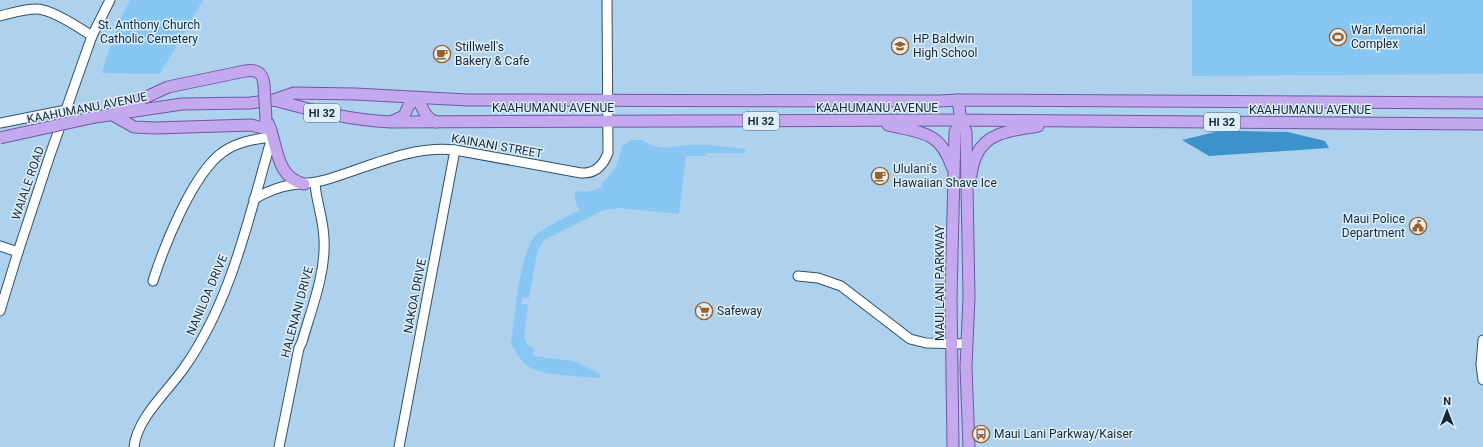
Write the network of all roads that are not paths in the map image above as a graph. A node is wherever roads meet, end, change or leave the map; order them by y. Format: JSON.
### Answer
{"nodes":[{"id":1,"x":110,"y":0,"type":"edge"},
{"id":2,"x":607,"y":0,"type":"edge"},
{"id":3,"x":0,"y":16,"type":"edge"},
{"id":4,"x":92,"y":36,"type":"junction"},
{"id":5,"x":417,"y":98,"type":"junction"},
{"id":6,"x":274,"y":100,"type":"junction"},
{"id":7,"x":608,"y":100,"type":"junction"},
{"id":8,"x":958,"y":100,"type":"junction"},
{"id":9,"x":1483,"y":103,"type":"edge"},
{"id":10,"x":66,"y":110,"type":"junction"},
{"id":11,"x":111,"y":114,"type":"junction"},
{"id":12,"x":608,"y":121,"type":"junction"},
{"id":13,"x":870,"y":121,"type":"junction"},
{"id":14,"x":961,"y":121,"type":"junction"},
{"id":15,"x":1060,"y":121,"type":"junction"},
{"id":16,"x":391,"y":122,"type":"junction"},
{"id":17,"x":436,"y":122,"type":"junction"},
{"id":18,"x":0,"y":123,"type":"edge"},
{"id":19,"x":1483,"y":124,"type":"edge"},
{"id":20,"x":270,"y":129,"type":"junction"},
{"id":21,"x":0,"y":138,"type":"edge"},
{"id":22,"x":456,"y":150,"type":"junction"},
{"id":23,"x":954,"y":174,"type":"junction"},
{"id":24,"x":309,"y":183,"type":"junction"},
{"id":25,"x":967,"y":190,"type":"junction"},
{"id":26,"x":254,"y":199,"type":"junction"},
{"id":27,"x":0,"y":246,"type":"edge"},
{"id":28,"x":18,"y":252,"type":"junction"},
{"id":29,"x":798,"y":276,"type":"dead end"},
{"id":30,"x":153,"y":281,"type":"dead end"},
{"id":31,"x":0,"y":311,"type":"edge"},
{"id":32,"x":1483,"y":340,"type":"edge"},
{"id":33,"x":952,"y":344,"type":"junction"},
{"id":34,"x":967,"y":344,"type":"junction"},
{"id":35,"x":1483,"y":380,"type":"edge"},
{"id":36,"x":134,"y":447,"type":"edge"},
{"id":37,"x":279,"y":447,"type":"edge"},
{"id":38,"x":399,"y":447,"type":"edge"},
{"id":39,"x":953,"y":447,"type":"edge"},
{"id":40,"x":969,"y":447,"type":"edge"}],
"edges":[{"from":1,"to":4,"type":"street","name":"WAIALE ROAD"},
{"from":2,"to":7,"type":"street","name":"KAINANI STREET"},
{"from":3,"to":4,"type":"street"},
{"from":4,"to":10,"type":"street","name":"WAIALE ROAD"},
{"from":5,"to":6,"type":"main road","name":"KAAHUMANU AVENUE","number":"HI 32"},
{"from":5,"to":7,"type":"main road","name":"KAAHUMANU AVENUE","number":"HI 32"},
{"from":5,"to":16,"type":"main road"},
{"from":5,"to":17,"type":"main road"},
{"from":6,"to":11,"type":"main road","name":"KAAHUMANU AVENUE","number":"HI 32"},
{"from":6,"to":16,"type":"main road","name":"KAAHUMANU AVENUE","number":"HI 32"},
{"from":7,"to":8,"type":"main road","name":"KAAHUMANU AVENUE","number":"HI 32"},
{"from":7,"to":12,"type":"street","name":"KAINANI STREET"},
{"from":8,"to":9,"type":"main road","name":"KAAHUMANU AVENUE","number":"HI 32"},
{"from":8,"to":14,"type":"main road","name":"MAUI LANI PARKWAY"},
{"from":10,"to":18,"type":"street"},
{"from":10,"to":28,"type":"street","name":"WAIALE ROAD"},
{"from":11,"to":20,"type":"main road"},
{"from":11,"to":20,"type":"main road","bridge":true},
{"from":11,"to":21,"type":"main road","name":"KAAHUMANU AVENUE","number":"HI 32","bridge":true},
{"from":12,"to":13,"type":"main road","name":"KAAHUMANU AVENUE","number":"HI 32"},
{"from":12,"to":17,"type":"main road","name":"KAAHUMANU AVENUE","number":"HI 32"},
{"from":12,"to":22,"type":"street","name":"KAINANI STREET"},
{"from":13,"to":14,"type":"main road","name":"KAAHUMANU AVENUE","number":"HI 32"},
{"from":13,"to":23,"type":"main road"},
{"from":14,"to":15,"type":"main road","name":"KAAHUMANU AVENUE","number":"HI 32"},
{"from":14,"to":23,"type":"main road","name":"MAUI LANI PARKWAY"},
{"from":14,"to":25,"type":"main road","name":"MAUI LANI PARKWAY"},
{"from":15,"to":19,"type":"main road","name":"KAAHUMANU AVENUE","number":"HI 32"},
{"from":15,"to":25,"type":"main road"},
{"from":16,"to":17,"type":"main road","name":"KAAHUMANU AVENUE","number":"HI 32"},
{"from":20,"to":24,"type":"main road"},
{"from":20,"to":26,"type":"street","name":"NANILOA DRIVE"},
{"from":20,"to":30,"type":"street"},
{"from":22,"to":24,"type":"street","name":"KAINANI STREET"},
{"from":22,"to":38,"type":"street","name":"NAKOA DRIVE"},
{"from":23,"to":33,"type":"main road","name":"MAUI LANI PARKWAY"},
{"from":24,"to":26,"type":"street","name":"KAINANI STREET"},
{"from":24,"to":37,"type":"street","name":"HALENANI DRIVE"},
{"from":25,"to":34,"type":"main road","name":"MAUI LANI PARKWAY"},
{"from":26,"to":36,"type":"street","name":"NANILOA DRIVE"},
{"from":27,"to":28,"type":"street"},
{"from":28,"to":31,"type":"street","name":"WAIALE ROAD"},
{"from":29,"to":33,"type":"street"},
{"from":32,"to":35,"type":"street"},
{"from":33,"to":34,"type":"street"},
{"from":33,"to":39,"type":"main road","name":"MAUI LANI PARKWAY"},
{"from":34,"to":40,"type":"main road","name":"MAUI LANI PARKWAY"}]}
